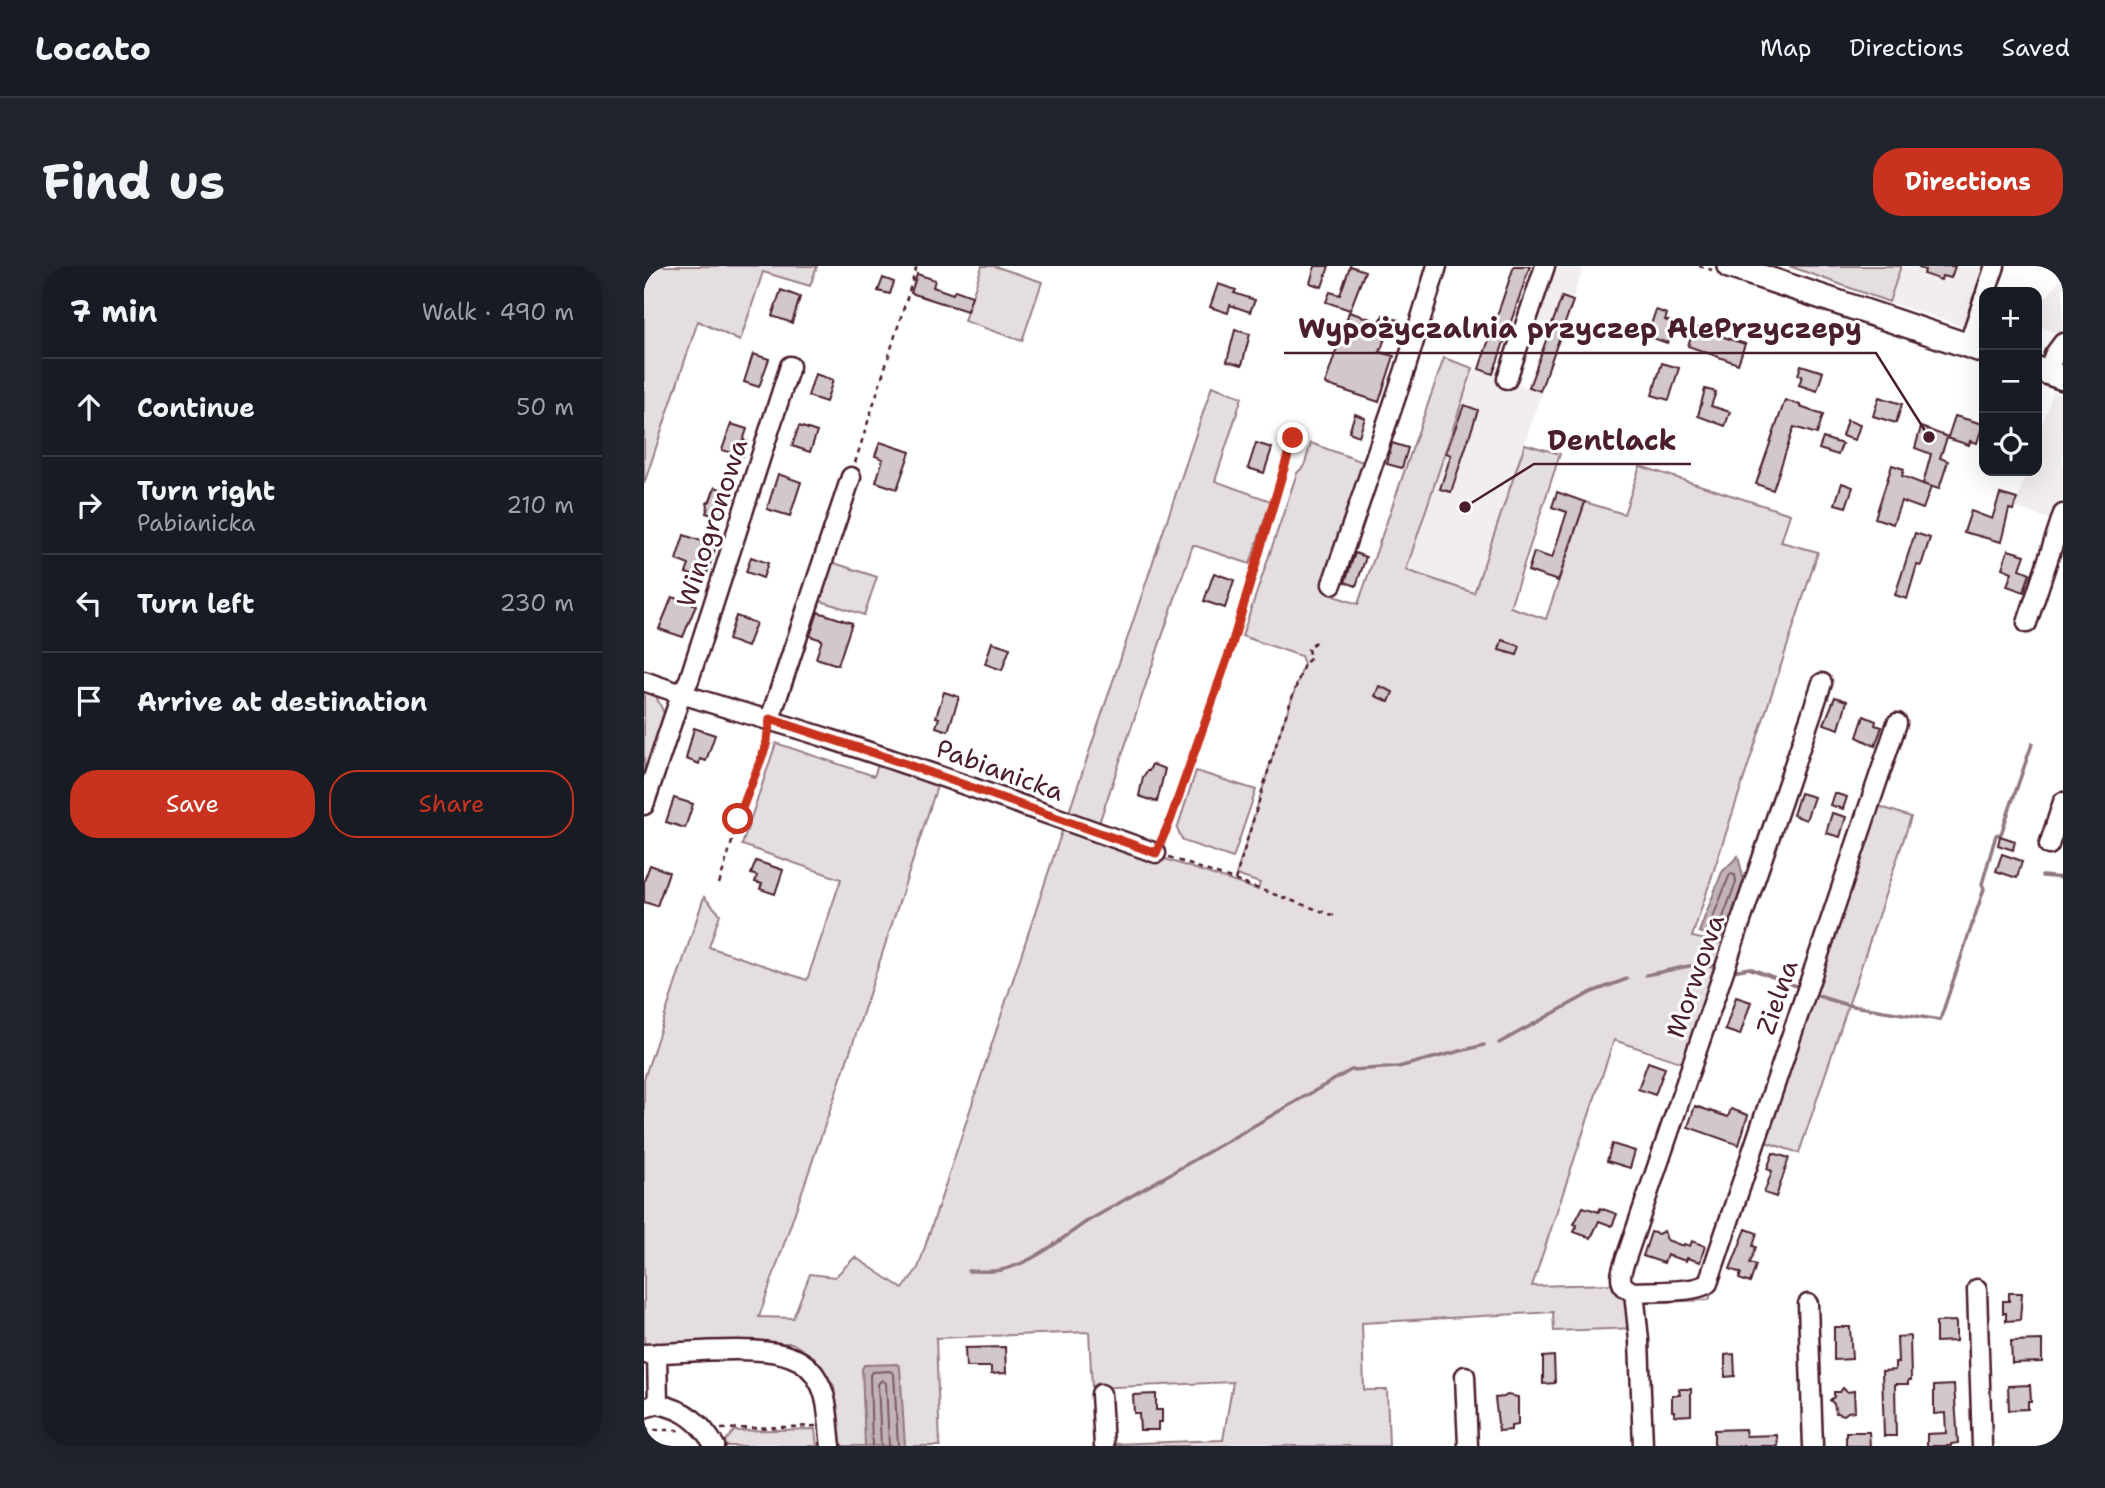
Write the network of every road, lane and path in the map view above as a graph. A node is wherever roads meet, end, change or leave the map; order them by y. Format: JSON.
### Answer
{"nodes":[{"id":1,"x":917,"y":266,"type":"edge"},
{"id":2,"x":1437,"y":266,"type":"edge"},
{"id":3,"x":1545,"y":266,"type":"edge"},
{"id":4,"x":1729,"y":266,"type":"edge"},
{"id":5,"x":1995,"y":266,"type":"edge"},
{"id":6,"x":1760,"y":271,"type":"edge"},
{"id":7,"x":1988,"y":287,"type":"edge"},
{"id":8,"x":1979,"y":330,"type":"edge"},
{"id":9,"x":2063,"y":342,"type":"edge"},
{"id":10,"x":1976,"y":349,"type":"edge"},
{"id":11,"x":790,"y":366,"type":"dead end"},
{"id":12,"x":2051,"y":374,"type":"edge"},
{"id":13,"x":1507,"y":379,"type":"dead end"},
{"id":14,"x":1293,"y":438,"type":"dead end"},
{"id":15,"x":851,"y":477,"type":"joint"},
{"id":16,"x":2063,"y":514,"type":"edge"},
{"id":17,"x":1332,"y":584,"type":"dead end"},
{"id":18,"x":2027,"y":623,"type":"dead end"},
{"id":19,"x":1318,"y":639,"type":"dead end"},
{"id":20,"x":644,"y":681,"type":"edge"},
{"id":21,"x":1822,"y":683,"type":"dead end"},
{"id":22,"x":681,"y":695,"type":"junction"},
{"id":23,"x":770,"y":719,"type":"junction"},
{"id":24,"x":1897,"y":723,"type":"dead end"},
{"id":25,"x":2063,"y":802,"type":"edge"},
{"id":26,"x":644,"y":805,"type":"edge"},
{"id":27,"x":2049,"y":845,"type":"dead end"},
{"id":28,"x":1156,"y":853,"type":"junction"},
{"id":29,"x":1235,"y":880,"type":"junction"},
{"id":30,"x":719,"y":884,"type":"dead end"},
{"id":31,"x":1335,"y":916,"type":"dead end"},
{"id":32,"x":1628,"y":1289,"type":"junction"},
{"id":33,"x":1977,"y":1289,"type":"dead end"},
{"id":34,"x":1808,"y":1304,"type":"dead end"},
{"id":35,"x":650,"y":1354,"type":"edge"},
{"id":36,"x":1465,"y":1376,"type":"dead end"},
{"id":37,"x":1101,"y":1394,"type":"dead end"},
{"id":38,"x":651,"y":1406,"type":"edge"},
{"id":39,"x":815,"y":1426,"type":"dead end"},
{"id":40,"x":704,"y":1429,"type":"junction"},
{"id":41,"x":644,"y":1430,"type":"edge"},
{"id":42,"x":715,"y":1446,"type":"edge"},
{"id":43,"x":831,"y":1446,"type":"edge"},
{"id":44,"x":1104,"y":1446,"type":"edge"},
{"id":45,"x":1468,"y":1446,"type":"edge"},
{"id":46,"x":1643,"y":1446,"type":"edge"},
{"id":47,"x":1813,"y":1446,"type":"edge"},
{"id":48,"x":1982,"y":1446,"type":"edge"}],
"edges":[{"from":1,"to":15,"type":"path"},
{"from":2,"to":17,"type":"street"},
{"from":3,"to":13,"type":"street"},
{"from":4,"to":6,"type":"main road"},
{"from":5,"to":7,"type":"street"},
{"from":6,"to":10,"type":"main road"},
{"from":8,"to":10,"type":"street"},
{"from":9,"to":12,"type":"street"},
{"from":11,"to":22,"type":"street","name":"Winogronowa"},
{"from":14,"to":28,"type":"path"},
{"from":15,"to":23,"type":"street"},
{"from":16,"to":18,"type":"street"},
{"from":19,"to":29,"type":"path"},
{"from":20,"to":22,"type":"street","name":"Pabianicka"},
{"from":21,"to":32,"type":"street","name":"Morwowa"},
{"from":22,"to":23,"type":"street","name":"Pabianicka"},
{"from":22,"to":26,"type":"street","name":"Winogronowa"},
{"from":23,"to":28,"type":"street","name":"Pabianicka"},
{"from":23,"to":30,"type":"path"},
{"from":24,"to":32,"type":"street","name":"Zielna"},
{"from":25,"to":27,"type":"street"},
{"from":28,"to":29,"type":"path"},
{"from":29,"to":31,"type":"path"},
{"from":32,"to":46,"type":"street","name":"Morwowa"},
{"from":33,"to":48,"type":"street"},
{"from":34,"to":47,"type":"street"},
{"from":35,"to":38,"type":"street"},
{"from":35,"to":43,"type":"street"},
{"from":36,"to":45,"type":"street"},
{"from":37,"to":44,"type":"street"},
{"from":38,"to":40,"type":"street"},
{"from":39,"to":40,"type":"path"},
{"from":40,"to":41,"type":"path"},
{"from":40,"to":42,"type":"street"}]}
